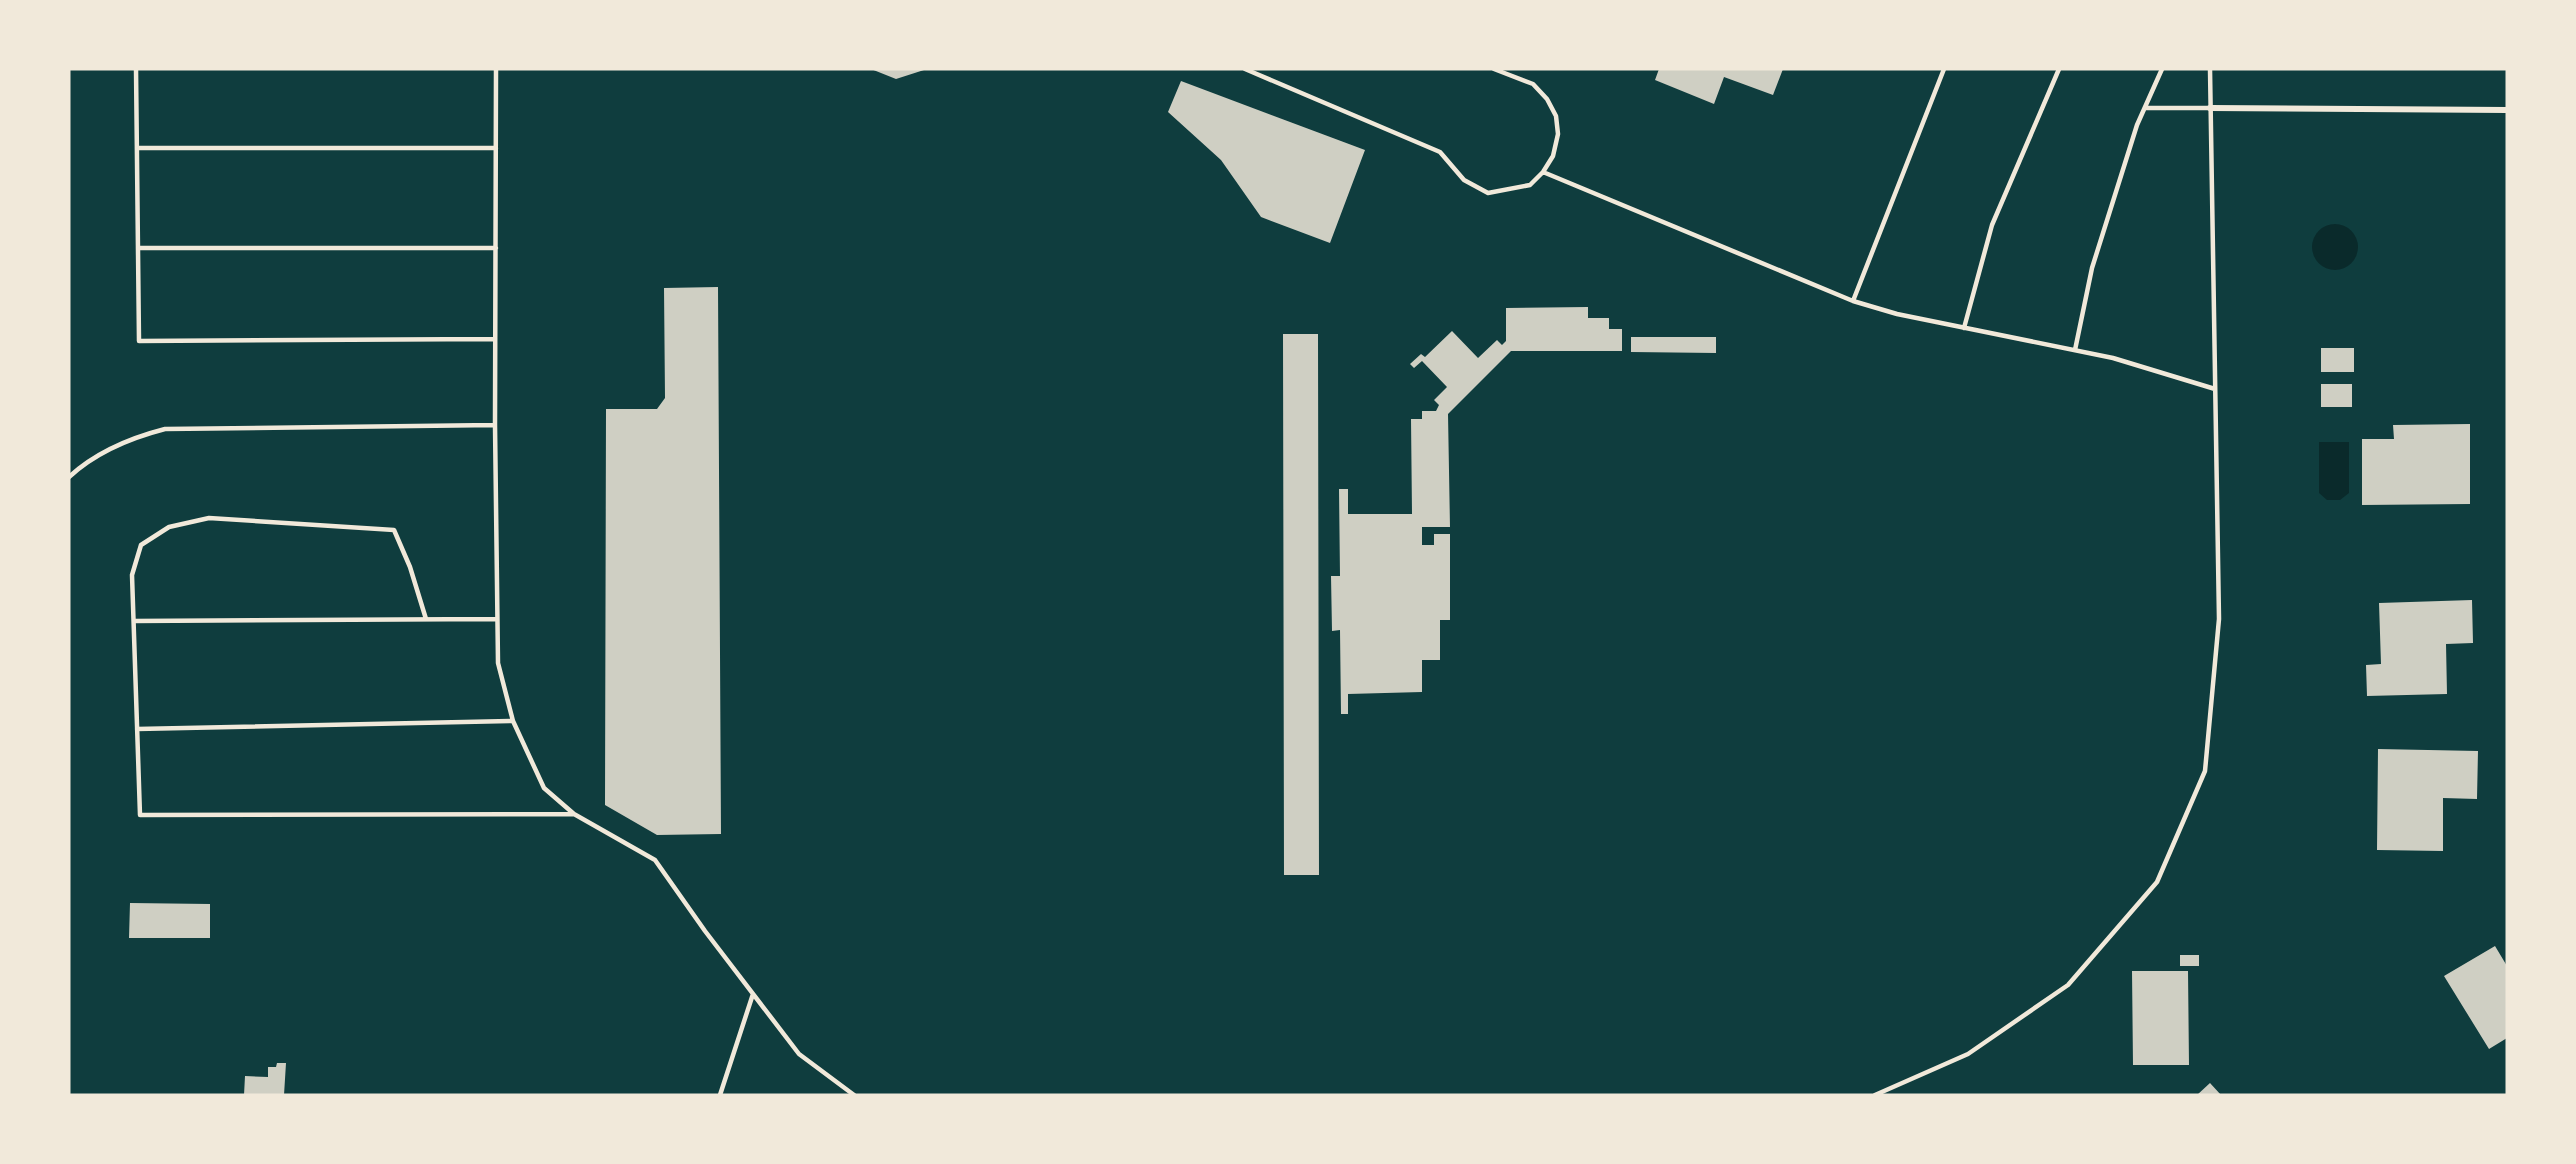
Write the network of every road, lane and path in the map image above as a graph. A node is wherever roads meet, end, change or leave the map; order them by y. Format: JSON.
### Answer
{"nodes":[{"id":1,"x":136,"y":69,"type":"edge"},
{"id":2,"x":496,"y":69,"type":"edge"},
{"id":3,"x":1245,"y":69,"type":"edge"},
{"id":4,"x":1494,"y":69,"type":"edge"},
{"id":5,"x":1944,"y":69,"type":"edge"},
{"id":6,"x":2059,"y":69,"type":"edge"},
{"id":7,"x":2162,"y":69,"type":"edge"},
{"id":8,"x":2210,"y":69,"type":"edge"},
{"id":9,"x":2145,"y":108,"type":"junction"},
{"id":10,"x":2210,"y":108,"type":"junction"},
{"id":11,"x":2507,"y":110,"type":"edge"},
{"id":12,"x":137,"y":148,"type":"junction"},
{"id":13,"x":496,"y":148,"type":"junction"},
{"id":14,"x":1543,"y":172,"type":"junction"},
{"id":15,"x":138,"y":248,"type":"junction"},
{"id":16,"x":496,"y":248,"type":"junction"},
{"id":17,"x":1853,"y":301,"type":"junction"},
{"id":18,"x":1964,"y":328,"type":"junction"},
{"id":19,"x":495,"y":339,"type":"junction"},
{"id":20,"x":2075,"y":350,"type":"junction"},
{"id":21,"x":2215,"y":389,"type":"junction"},
{"id":22,"x":495,"y":425,"type":"junction"},
{"id":23,"x":69,"y":477,"type":"edge"},
{"id":24,"x":426,"y":619,"type":"junction"},
{"id":25,"x":498,"y":619,"type":"junction"},
{"id":26,"x":134,"y":621,"type":"junction"},
{"id":27,"x":513,"y":721,"type":"junction"},
{"id":28,"x":137,"y":729,"type":"junction"},
{"id":29,"x":574,"y":814,"type":"junction"},
{"id":30,"x":753,"y":994,"type":"junction"},
{"id":31,"x":720,"y":1095,"type":"edge"},
{"id":32,"x":854,"y":1095,"type":"edge"},
{"id":33,"x":1875,"y":1095,"type":"edge"}],
"edges":[{"from":1,"to":12,"type":"lane"},
{"from":2,"to":13,"type":"lane"},
{"from":3,"to":14,"type":"lane"},
{"from":4,"to":14,"type":"lane"},
{"from":5,"to":17,"type":"lane"},
{"from":6,"to":18,"type":"lane"},
{"from":7,"to":9,"type":"lane"},
{"from":8,"to":10,"type":"lane"},
{"from":9,"to":10,"type":"lane"},
{"from":9,"to":20,"type":"lane"},
{"from":10,"to":11,"type":"street"},
{"from":10,"to":21,"type":"lane"},
{"from":12,"to":13,"type":"lane"},
{"from":12,"to":15,"type":"lane"},
{"from":13,"to":16,"type":"lane"},
{"from":14,"to":17,"type":"lane"},
{"from":15,"to":16,"type":"lane"},
{"from":15,"to":19,"type":"lane"},
{"from":16,"to":19,"type":"lane"},
{"from":17,"to":18,"type":"lane"},
{"from":18,"to":20,"type":"lane"},
{"from":19,"to":22,"type":"lane"},
{"from":20,"to":21,"type":"lane"},
{"from":21,"to":33,"type":"lane"},
{"from":22,"to":23,"type":"lane"},
{"from":22,"to":25,"type":"lane"},
{"from":24,"to":25,"type":"lane"},
{"from":24,"to":26,"type":"lane"},
{"from":24,"to":26,"type":"lane"},
{"from":25,"to":27,"type":"lane"},
{"from":26,"to":28,"type":"lane"},
{"from":27,"to":28,"type":"lane"},
{"from":27,"to":29,"type":"lane"},
{"from":28,"to":29,"type":"lane"},
{"from":29,"to":30,"type":"lane"},
{"from":30,"to":31,"type":"lane"},
{"from":30,"to":32,"type":"lane"}]}
